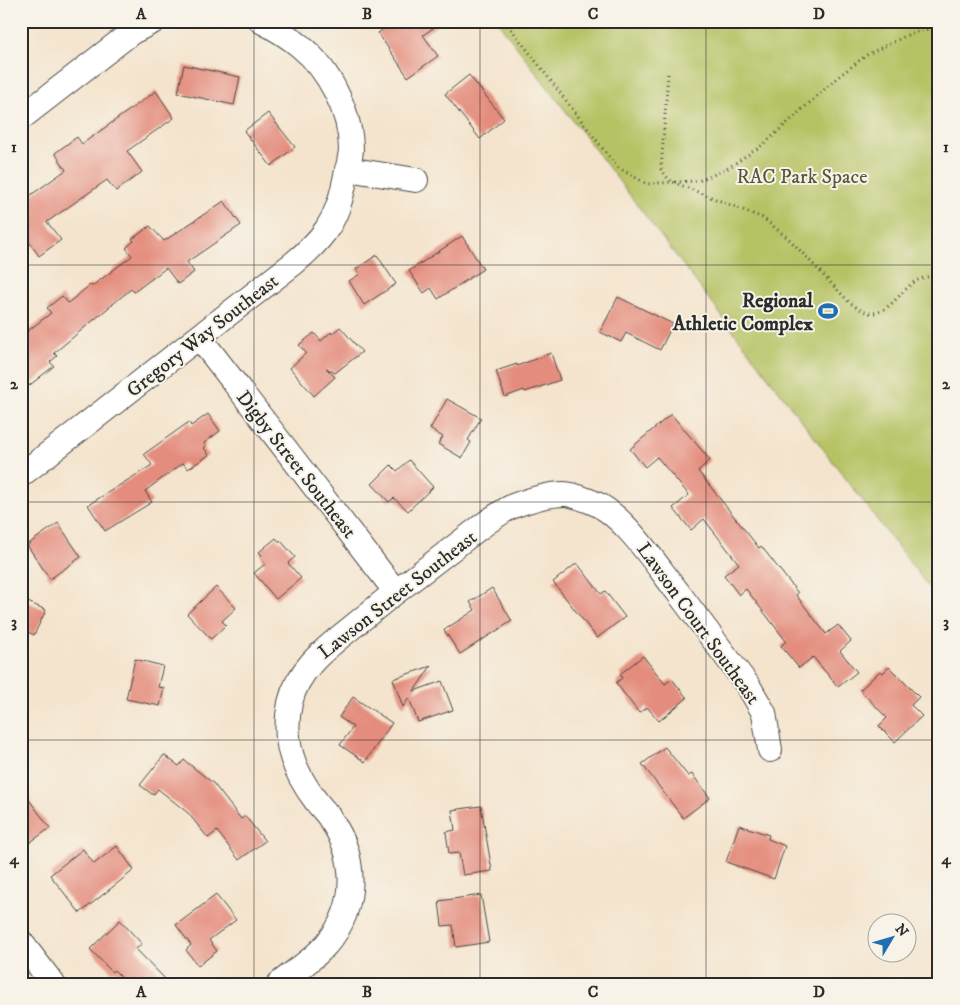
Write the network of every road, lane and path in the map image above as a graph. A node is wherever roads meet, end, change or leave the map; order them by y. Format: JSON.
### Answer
{"nodes":[{"id":1,"x":154,"y":21,"type":"edge"},
{"id":2,"x":261,"y":21,"type":"edge"},
{"id":3,"x":505,"y":21,"type":"edge"},
{"id":4,"x":939,"y":27,"type":"edge"},
{"id":5,"x":668,"y":74,"type":"dead end"},
{"id":6,"x":21,"y":118,"type":"edge"},
{"id":7,"x":347,"y":169,"type":"junction"},
{"id":8,"x":416,"y":180,"type":"dead end"},
{"id":9,"x":673,"y":182,"type":"junction"},
{"id":10,"x":939,"y":276,"type":"edge"},
{"id":11,"x":199,"y":337,"type":"junction"},
{"id":12,"x":21,"y":475,"type":"edge"},
{"id":13,"x":605,"y":508,"type":"joint"},
{"id":14,"x":396,"y":592,"type":"junction"},
{"id":15,"x":770,"y":750,"type":"dead end"},
{"id":16,"x":21,"y":942,"type":"edge"},
{"id":17,"x":53,"y":984,"type":"edge"},
{"id":18,"x":279,"y":984,"type":"edge"}],
"edges":[{"from":1,"to":6,"type":"street"},
{"from":2,"to":7,"type":"street","name":"Gregory Way Southeast"},
{"from":3,"to":9,"type":"path"},
{"from":4,"to":9,"type":"path"},
{"from":5,"to":9,"type":"path"},
{"from":7,"to":8,"type":"street"},
{"from":7,"to":11,"type":"street","name":"Gregory Way Southeast"},
{"from":9,"to":10,"type":"path"},
{"from":11,"to":12,"type":"street","name":"Gregory Way Southeast"},
{"from":11,"to":14,"type":"street","name":"Digby Street Southeast"},
{"from":13,"to":14,"type":"street","name":"Lawson Street Southeast"},
{"from":13,"to":15,"type":"street","name":"Lawson Court Southeast"},
{"from":14,"to":18,"type":"street","name":"Lawson Street Southeast"},
{"from":16,"to":17,"type":"street"}]}
